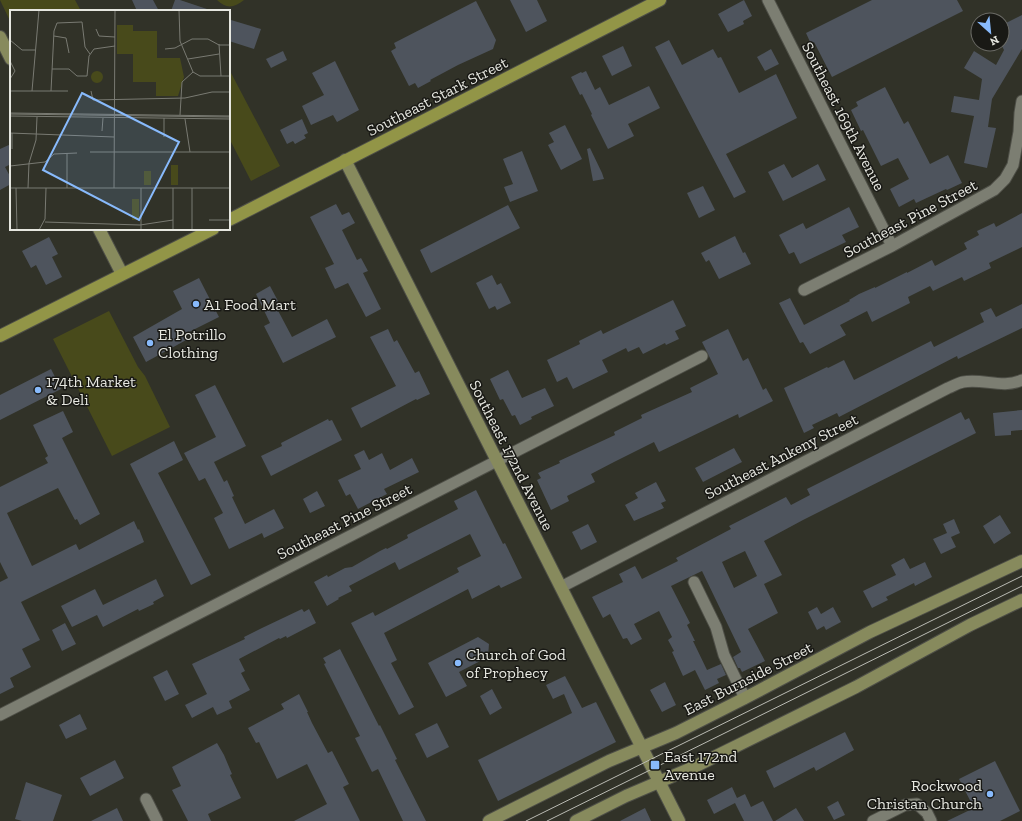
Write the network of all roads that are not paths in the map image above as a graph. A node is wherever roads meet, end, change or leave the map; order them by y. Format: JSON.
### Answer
{"nodes":[{"id":1,"x":660,"y":0,"type":"edge"},
{"id":2,"x":768,"y":0,"type":"edge"},
{"id":3,"x":0,"y":38,"type":"edge"},
{"id":4,"x":10,"y":57,"type":"edge"},
{"id":5,"x":1022,"y":101,"type":"edge"},
{"id":6,"x":345,"y":160,"type":"junction"},
{"id":7,"x":230,"y":219,"type":"edge"},
{"id":8,"x":100,"y":230,"type":"edge"},
{"id":9,"x":211,"y":230,"type":"edge"},
{"id":10,"x":892,"y":246,"type":"junction"},
{"id":11,"x":122,"y":274,"type":"junction"},
{"id":12,"x":804,"y":290,"type":"dead end"},
{"id":13,"x":0,"y":336,"type":"edge"},
{"id":14,"x":702,"y":356,"type":"dead end"},
{"id":15,"x":1022,"y":380,"type":"edge"},
{"id":16,"x":497,"y":460,"type":"junction"},
{"id":17,"x":1022,"y":561,"type":"edge"},
{"id":18,"x":694,"y":582,"type":"dead end"},
{"id":19,"x":561,"y":587,"type":"junction"},
{"id":20,"x":1022,"y":600,"type":"edge"},
{"id":21,"x":745,"y":698,"type":"junction"},
{"id":22,"x":0,"y":715,"type":"edge"},
{"id":23,"x":642,"y":747,"type":"junction"},
{"id":24,"x":660,"y":782,"type":"junction"},
{"id":25,"x":146,"y":799,"type":"dead end"},
{"id":26,"x":156,"y":821,"type":"edge"},
{"id":27,"x":489,"y":821,"type":"edge"},
{"id":28,"x":576,"y":821,"type":"edge"},
{"id":29,"x":679,"y":821,"type":"edge"},
{"id":30,"x":873,"y":821,"type":"edge"},
{"id":31,"x":931,"y":821,"type":"edge"}],
"edges":[{"from":1,"to":6,"type":"main road","name":"Southeast Stark Street"},
{"from":2,"to":10,"type":"street","name":"Southeast 169th Avenue"},
{"from":3,"to":4,"type":"street"},
{"from":5,"to":10,"type":"street","name":"Southeast Pine Street"},
{"from":6,"to":7,"type":"main road","name":"Southeast Stark Street"},
{"from":6,"to":16,"type":"street","name":"Southeast 172nd Avenue"},
{"from":8,"to":11,"type":"street"},
{"from":9,"to":11,"type":"main road"},
{"from":10,"to":12,"type":"street","name":"Southeast Pine Street"},
{"from":11,"to":13,"type":"main road"},
{"from":14,"to":16,"type":"street","name":"Southeast Pine Street"},
{"from":15,"to":19,"type":"street","name":"Southeast Ankeny Street"},
{"from":16,"to":19,"type":"street","name":"Southeast 172nd Avenue"},
{"from":16,"to":22,"type":"street","name":"Southeast Pine Street"},
{"from":17,"to":21,"type":"street","name":"East Burnside Street"},
{"from":18,"to":21,"type":"street"},
{"from":19,"to":23,"type":"street","name":"Southeast 172nd Avenue"},
{"from":20,"to":24,"type":"street"},
{"from":21,"to":23,"type":"street","name":"East Burnside Street"},
{"from":23,"to":24,"type":"street","name":"Southeast 172nd Avenue"},
{"from":23,"to":27,"type":"street","name":"East Burnside Street"},
{"from":24,"to":28,"type":"street"},
{"from":24,"to":29,"type":"street","name":"Southeast 172nd Avenue"},
{"from":25,"to":26,"type":"street"},
{"from":30,"to":31,"type":"street"}]}
